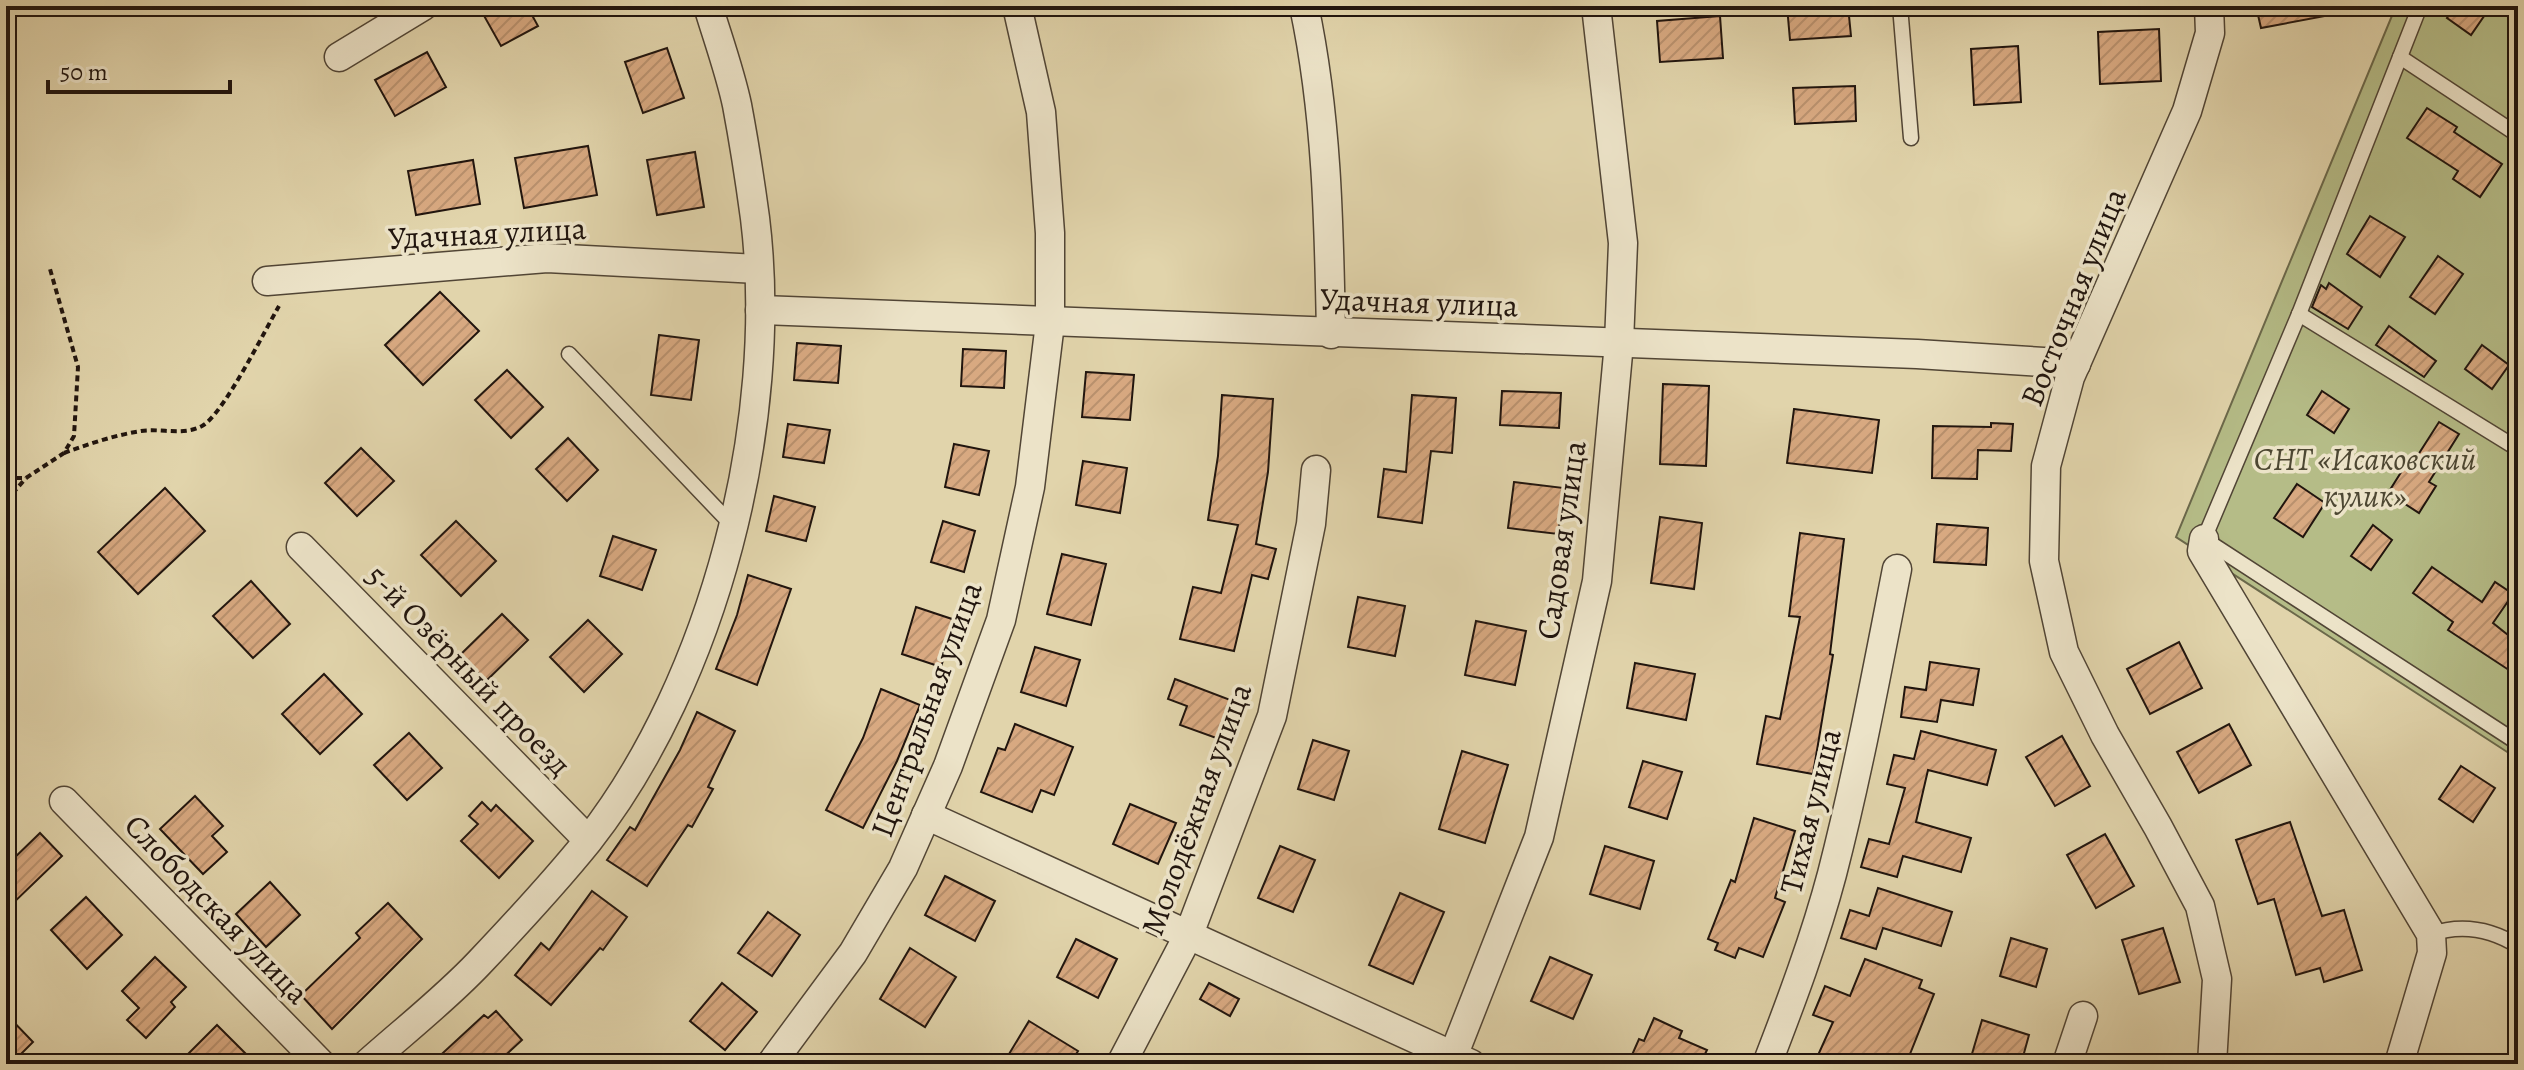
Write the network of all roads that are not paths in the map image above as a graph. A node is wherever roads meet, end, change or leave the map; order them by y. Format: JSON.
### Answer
{"nodes":[{"id":1,"x":423,"y":6,"type":"edge"},
{"id":2,"x":708,"y":6,"type":"edge"},
{"id":3,"x":1017,"y":6,"type":"edge"},
{"id":4,"x":1304,"y":6,"type":"edge"},
{"id":5,"x":1596,"y":6,"type":"edge"},
{"id":6,"x":1900,"y":6,"type":"edge"},
{"id":7,"x":2209,"y":6,"type":"edge"},
{"id":8,"x":2420,"y":6,"type":"edge"},
{"id":9,"x":339,"y":57,"type":"dead end"},
{"id":10,"x":2400,"y":57,"type":"junction"},
{"id":11,"x":2518,"y":135,"type":"edge"},
{"id":12,"x":1911,"y":138,"type":"dead end"},
{"id":13,"x":758,"y":269,"type":"junction"},
{"id":14,"x":267,"y":281,"type":"dead end"},
{"id":15,"x":760,"y":310,"type":"junction"},
{"id":16,"x":2299,"y":314,"type":"junction"},
{"id":17,"x":1050,"y":323,"type":"junction"},
{"id":18,"x":1331,"y":334,"type":"junction"},
{"id":19,"x":1619,"y":343,"type":"junction"},
{"id":20,"x":569,"y":354,"type":"dead end"},
{"id":21,"x":2076,"y":364,"type":"junction"},
{"id":22,"x":2518,"y":449,"type":"edge"},
{"id":23,"x":1316,"y":470,"type":"dead end"},
{"id":24,"x":733,"y":525,"type":"junction"},
{"id":25,"x":2204,"y":539,"type":"junction"},
{"id":26,"x":301,"y":547,"type":"dead end"},
{"id":27,"x":1897,"y":569,"type":"dead end"},
{"id":28,"x":2518,"y":743,"type":"edge"},
{"id":29,"x":64,"y":801,"type":"dead end"},
{"id":30,"x":926,"y":815,"type":"junction"},
{"id":31,"x":588,"y":840,"type":"junction"},
{"id":32,"x":1189,"y":934,"type":"junction"},
{"id":33,"x":2431,"y":934,"type":"junction"},
{"id":34,"x":2518,"y":946,"type":"edge"},
{"id":35,"x":2083,"y":1016,"type":"dead end"},
{"id":36,"x":1458,"y":1061,"type":"edge"},
{"id":37,"x":321,"y":1064,"type":"edge"},
{"id":38,"x":367,"y":1064,"type":"edge"},
{"id":39,"x":771,"y":1064,"type":"edge"},
{"id":40,"x":1121,"y":1064,"type":"edge"},
{"id":41,"x":1767,"y":1064,"type":"edge"},
{"id":42,"x":2067,"y":1064,"type":"edge"},
{"id":43,"x":2212,"y":1064,"type":"edge"},
{"id":44,"x":2399,"y":1064,"type":"edge"}],
"edges":[{"from":1,"to":9,"type":"street"},
{"from":2,"to":13,"type":"street"},
{"from":3,"to":17,"type":"street","name":"Центральная улица"},
{"from":4,"to":18,"type":"street"},
{"from":5,"to":19,"type":"street","name":"Садовая улица"},
{"from":6,"to":12,"type":"lane"},
{"from":7,"to":21,"type":"street","name":"Восточная улица"},
{"from":8,"to":10,"type":"lane"},
{"from":10,"to":11,"type":"lane"},
{"from":10,"to":16,"type":"lane"},
{"from":13,"to":14,"type":"street","name":"Удачная улица"},
{"from":13,"to":15,"type":"street"},
{"from":15,"to":17,"type":"street","name":"Удачная улица"},
{"from":15,"to":24,"type":"street"},
{"from":16,"to":22,"type":"lane"},
{"from":16,"to":25,"type":"lane"},
{"from":17,"to":18,"type":"street","name":"Удачная улица"},
{"from":17,"to":30,"type":"street","name":"Центральная улица"},
{"from":18,"to":19,"type":"street","name":"Удачная улица"},
{"from":19,"to":21,"type":"street","name":"Удачная улица"},
{"from":19,"to":36,"type":"street","name":"Садовая улица"},
{"from":20,"to":24,"type":"lane"},
{"from":21,"to":43,"type":"street","name":"Восточная улица"},
{"from":23,"to":32,"type":"street","name":"Молодёжная улица"},
{"from":24,"to":31,"type":"street"},
{"from":25,"to":28,"type":"lane"},
{"from":25,"to":33,"type":"street"},
{"from":26,"to":31,"type":"street","name":"5-й Озёрный проезд"},
{"from":27,"to":41,"type":"street","name":"Тихая улица"},
{"from":29,"to":37,"type":"street","name":"Слободская улица"},
{"from":30,"to":32,"type":"street"},
{"from":30,"to":39,"type":"street","name":"Центральная улица"},
{"from":31,"to":38,"type":"street"},
{"from":32,"to":36,"type":"street"},
{"from":32,"to":40,"type":"street","name":"Молодёжная улица"},
{"from":33,"to":34,"type":"lane"},
{"from":33,"to":44,"type":"street"},
{"from":35,"to":42,"type":"street"}]}
